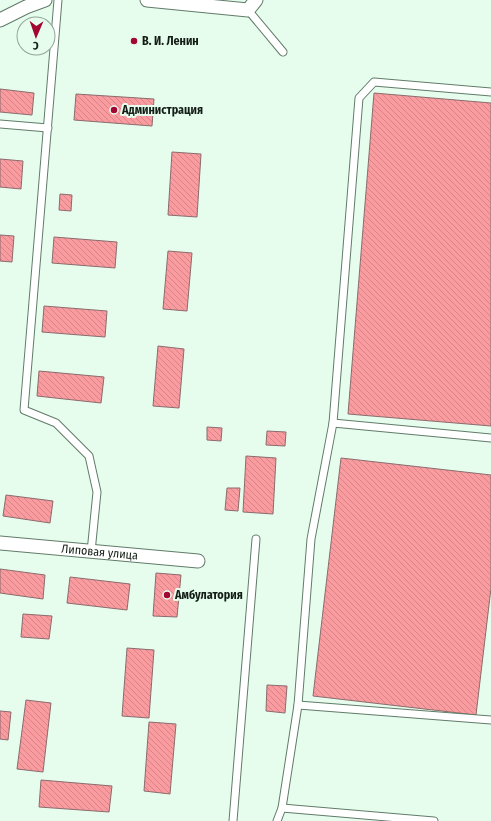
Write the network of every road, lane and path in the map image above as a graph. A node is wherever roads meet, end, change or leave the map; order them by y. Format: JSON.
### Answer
{"nodes":[{"id":1,"x":45,"y":0,"type":"edge"},
{"id":2,"x":58,"y":0,"type":"edge"},
{"id":3,"x":147,"y":0,"type":"edge"},
{"id":4,"x":252,"y":5,"type":"edge"},
{"id":5,"x":0,"y":20,"type":"edge"},
{"id":6,"x":283,"y":52,"type":"dead end"},
{"id":7,"x":491,"y":92,"type":"edge"},
{"id":8,"x":0,"y":124,"type":"edge"},
{"id":9,"x":48,"y":128,"type":"junction"},
{"id":10,"x":333,"y":423,"type":"junction"},
{"id":11,"x":491,"y":438,"type":"edge"},
{"id":12,"x":256,"y":539,"type":"dead end"},
{"id":13,"x":0,"y":543,"type":"edge"},
{"id":14,"x":91,"y":552,"type":"junction"},
{"id":15,"x":198,"y":561,"type":"dead end"},
{"id":16,"x":298,"y":705,"type":"junction"},
{"id":17,"x":491,"y":720,"type":"edge"},
{"id":18,"x":282,"y":808,"type":"junction"},
{"id":19,"x":232,"y":821,"type":"edge"},
{"id":20,"x":277,"y":821,"type":"edge"},
{"id":21,"x":434,"y":821,"type":"edge"}],
"edges":[{"from":1,"to":5,"type":"street"},
{"from":2,"to":9,"type":"lane"},
{"from":3,"to":4,"type":"street"},
{"from":4,"to":6,"type":"lane"},
{"from":7,"to":10,"type":"lane"},
{"from":8,"to":9,"type":"lane"},
{"from":9,"to":14,"type":"lane"},
{"from":10,"to":11,"type":"lane"},
{"from":10,"to":16,"type":"lane"},
{"from":12,"to":19,"type":"lane"},
{"from":13,"to":14,"type":"street","name":"Липовая улица"},
{"from":14,"to":15,"type":"street","name":"Липовая улица"},
{"from":16,"to":17,"type":"lane"},
{"from":16,"to":18,"type":"lane"},
{"from":18,"to":20,"type":"lane"},
{"from":18,"to":21,"type":"lane"}]}
